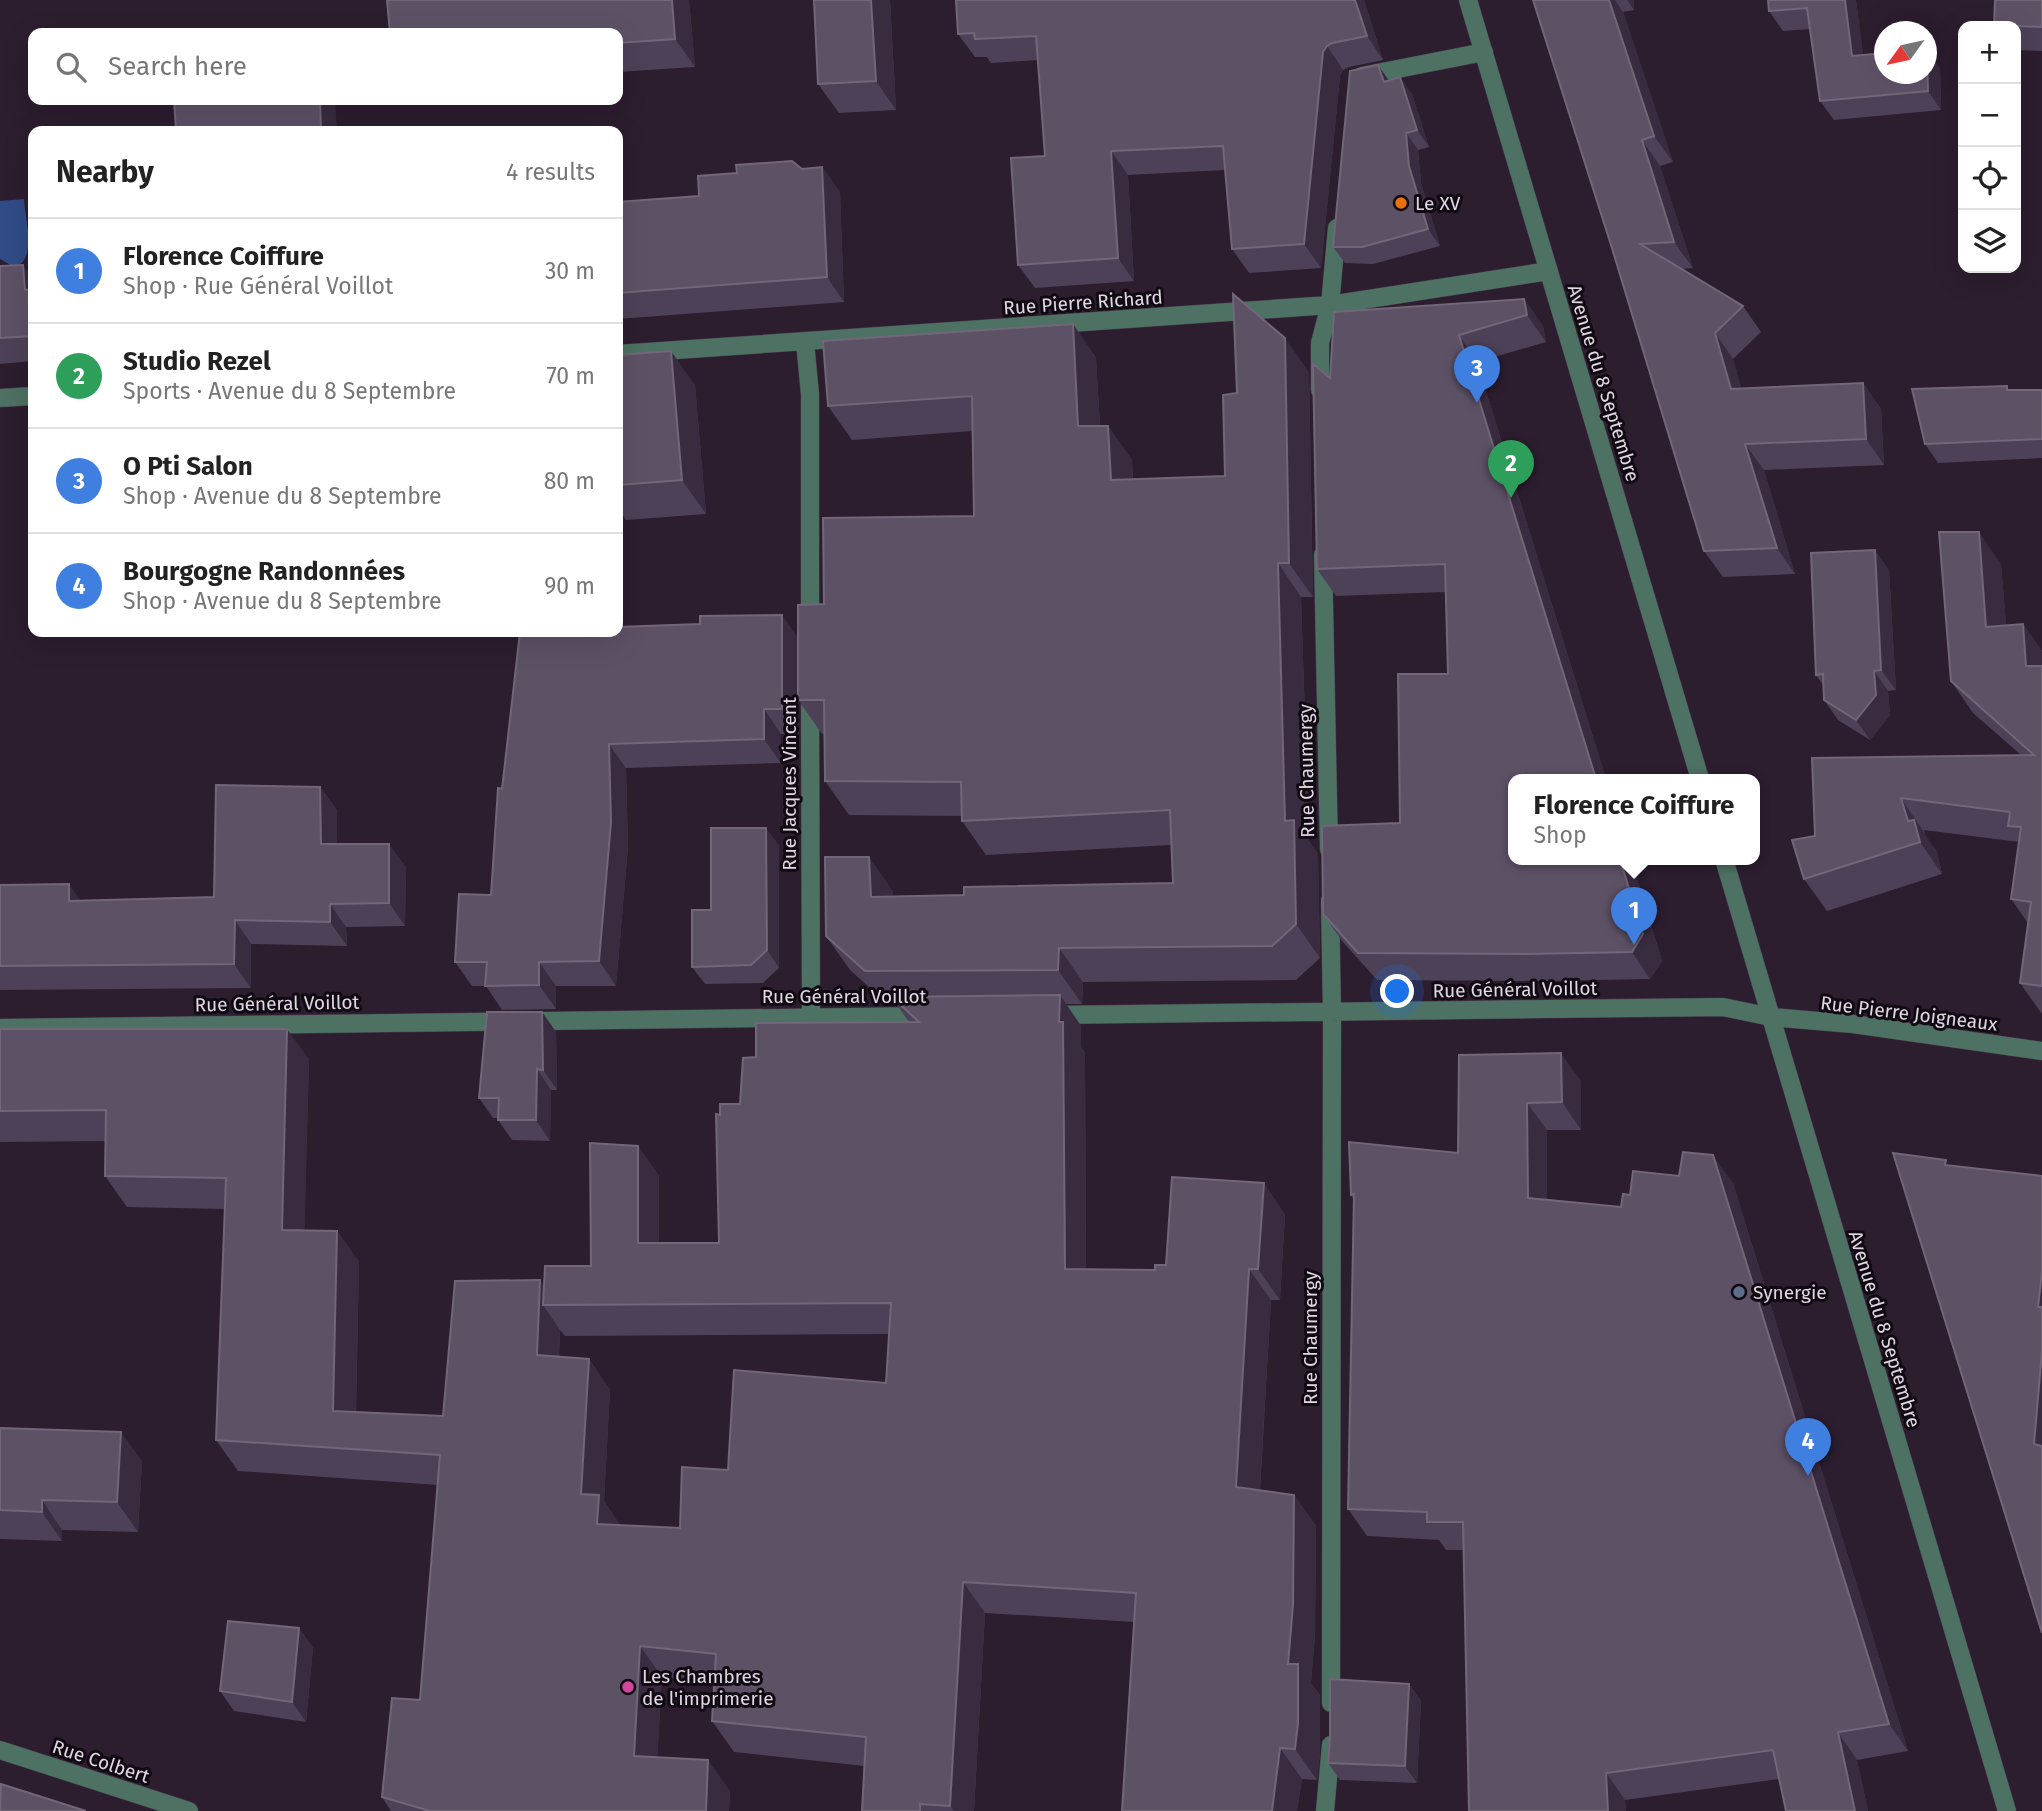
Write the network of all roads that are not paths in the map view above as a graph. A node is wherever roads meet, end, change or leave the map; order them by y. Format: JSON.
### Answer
{"nodes":[{"id":1,"x":1468,"y":0,"type":"edge"},
{"id":2,"x":1484,"y":52,"type":"junction"},
{"id":3,"x":1350,"y":91,"type":"edge"},
{"id":4,"x":1339,"y":211,"type":"edge"},
{"id":5,"x":1549,"y":271,"type":"junction"},
{"id":6,"x":1330,"y":305,"type":"junction"},
{"id":7,"x":805,"y":342,"type":"junction"},
{"id":8,"x":623,"y":354,"type":"edge"},
{"id":9,"x":28,"y":396,"type":"edge"},
{"id":10,"x":0,"y":398,"type":"edge"},
{"id":11,"x":1320,"y":401,"type":"edge"},
{"id":12,"x":1322,"y":540,"type":"edge"},
{"id":13,"x":810,"y":643,"type":"edge"},
{"id":14,"x":810,"y":671,"type":"edge"},
{"id":15,"x":1699,"y":774,"type":"edge"},
{"id":16,"x":1329,"y":860,"type":"edge"},
{"id":17,"x":1726,"y":865,"type":"edge"},
{"id":18,"x":1329,"y":888,"type":"edge"},
{"id":19,"x":1332,"y":1013,"type":"junction"},
{"id":20,"x":1030,"y":1015,"type":"edge"},
{"id":21,"x":948,"y":1016,"type":"edge"},
{"id":22,"x":811,"y":1017,"type":"junction"},
{"id":23,"x":1771,"y":1017,"type":"junction"},
{"id":24,"x":0,"y":1028,"type":"edge"},
{"id":25,"x":2042,"y":1051,"type":"edge"},
{"id":26,"x":0,"y":1750,"type":"edge"},
{"id":27,"x":189,"y":1811,"type":"edge"},
{"id":28,"x":1325,"y":1811,"type":"edge"},
{"id":29,"x":2007,"y":1811,"type":"edge"}],
"edges":[{"from":1,"to":2,"type":"street","name":"Avenue du 8 Septembre"},
{"from":2,"to":3,"type":"street"},
{"from":2,"to":5,"type":"street","name":"Avenue du 8 Septembre"},
{"from":4,"to":6,"type":"street"},
{"from":5,"to":6,"type":"street","name":"Rue Pierre Richard"},
{"from":5,"to":15,"type":"street","name":"Avenue du 8 Septembre"},
{"from":6,"to":7,"type":"street","name":"Rue Pierre Richard"},
{"from":6,"to":11,"type":"street"},
{"from":7,"to":8,"type":"street","name":"Rue Pierre Richard"},
{"from":7,"to":13,"type":"street"},
{"from":9,"to":10,"type":"street"},
{"from":12,"to":16,"type":"street","name":"Rue Chaumergy"},
{"from":14,"to":22,"type":"street","name":"Rue Jacques Vincent"},
{"from":17,"to":23,"type":"street","name":"Avenue du 8 Septembre"},
{"from":18,"to":19,"type":"street","name":"Rue Chaumergy"},
{"from":19,"to":20,"type":"street","name":"Rue Général Voillot"},
{"from":19,"to":23,"type":"street","name":"Rue Général Voillot"},
{"from":19,"to":28,"type":"street","name":"Rue Chaumergy"},
{"from":21,"to":22,"type":"street","name":"Rue Général Voillot"},
{"from":22,"to":24,"type":"street","name":"Rue Général Voillot"},
{"from":23,"to":25,"type":"street","name":"Rue Pierre Joigneaux"},
{"from":23,"to":29,"type":"street","name":"Avenue du 8 Septembre"},
{"from":26,"to":27,"type":"street","name":"Rue Colbert"}]}
